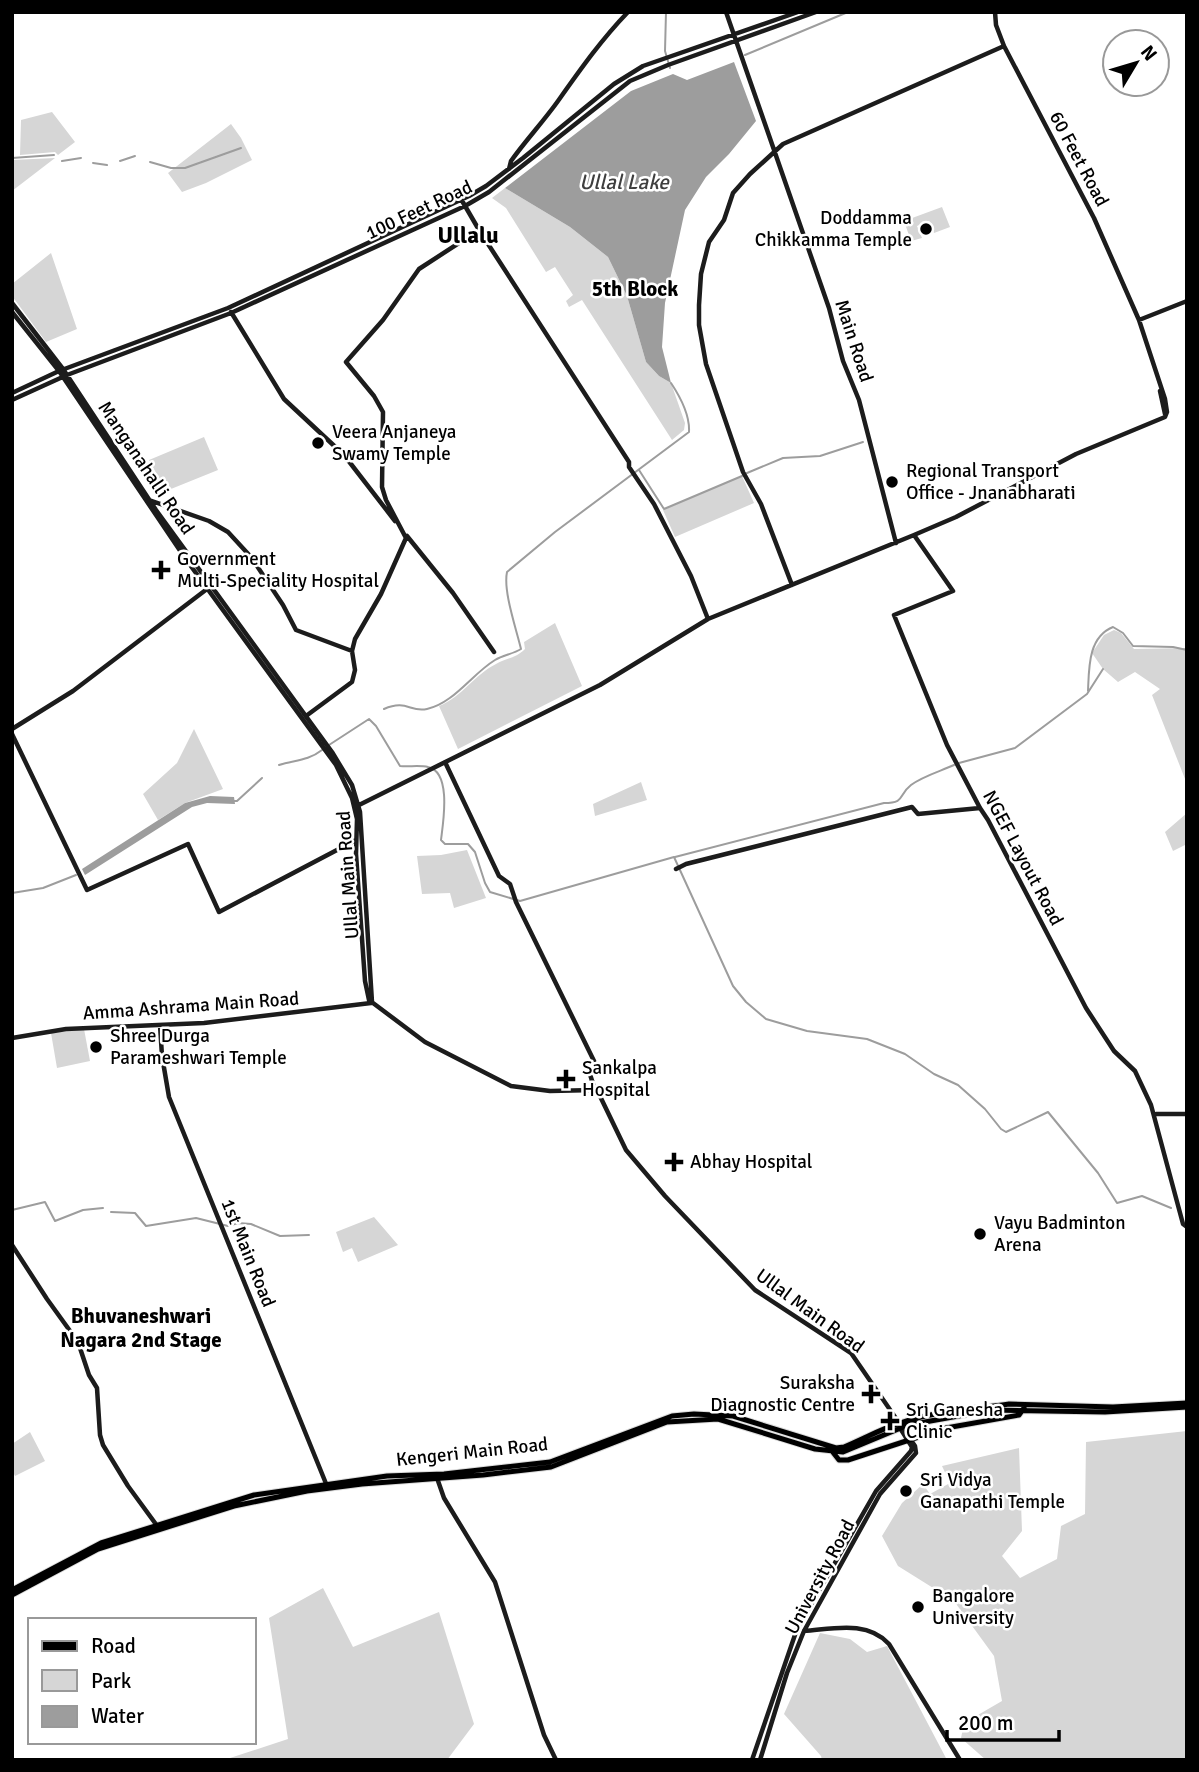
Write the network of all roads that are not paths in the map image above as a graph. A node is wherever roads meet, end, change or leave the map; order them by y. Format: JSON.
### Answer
{"nodes":[{"id":1,"x":628,"y":12,"type":"edge"},
{"id":2,"x":726,"y":12,"type":"edge"},
{"id":3,"x":798,"y":12,"type":"edge"},
{"id":4,"x":816,"y":12,"type":"edge"},
{"id":5,"x":995,"y":12,"type":"edge"},
{"id":6,"x":735,"y":39,"type":"junction"},
{"id":7,"x":1004,"y":46,"type":"junction"},
{"id":8,"x":776,"y":152,"type":"junction"},
{"id":9,"x":510,"y":171,"type":"junction"},
{"id":10,"x":461,"y":199,"type":"junction"},
{"id":11,"x":465,"y":206,"type":"junction"},
{"id":12,"x":479,"y":230,"type":"junction"},
{"id":13,"x":1187,"y":301,"type":"edge"},
{"id":14,"x":12,"y":303,"type":"edge"},
{"id":15,"x":230,"y":311,"type":"junction"},
{"id":16,"x":12,"y":312,"type":"edge"},
{"id":17,"x":1139,"y":320,"type":"junction"},
{"id":18,"x":61,"y":370,"type":"junction"},
{"id":19,"x":64,"y":376,"type":"junction"},
{"id":20,"x":12,"y":393,"type":"edge"},
{"id":21,"x":12,"y":400,"type":"edge"},
{"id":22,"x":148,"y":501,"type":"junction"},
{"id":23,"x":405,"y":534,"type":"junction"},
{"id":24,"x":914,"y":536,"type":"junction"},
{"id":25,"x":895,"y":543,"type":"junction"},
{"id":26,"x":792,"y":585,"type":"junction"},
{"id":27,"x":209,"y":588,"type":"junction"},
{"id":28,"x":708,"y":619,"type":"junction"},
{"id":29,"x":352,"y":651,"type":"junction"},
{"id":30,"x":494,"y":652,"type":"dead end"},
{"id":31,"x":304,"y":718,"type":"junction"},
{"id":32,"x":12,"y":732,"type":"edge"},
{"id":33,"x":324,"y":745,"type":"joint"},
{"id":34,"x":445,"y":762,"type":"junction"},
{"id":35,"x":357,"y":807,"type":"junction"},
{"id":36,"x":980,"y":808,"type":"junction"},
{"id":37,"x":358,"y":839,"type":"junction"},
{"id":38,"x":678,"y":868,"type":"dead end"},
{"id":39,"x":372,"y":1003,"type":"junction"},
{"id":40,"x":160,"y":1025,"type":"junction"},
{"id":41,"x":12,"y":1038,"type":"edge"},
{"id":42,"x":595,"y":1090,"type":"junction"},
{"id":43,"x":1156,"y":1114,"type":"junction"},
{"id":44,"x":1187,"y":1114,"type":"edge"},
{"id":45,"x":1187,"y":1227,"type":"edge"},
{"id":46,"x":12,"y":1245,"type":"edge"},
{"id":47,"x":1187,"y":1405,"type":"edge"},
{"id":48,"x":1024,"y":1408,"type":"junction"},
{"id":49,"x":899,"y":1426,"type":"junction"},
{"id":50,"x":910,"y":1440,"type":"junction"},
{"id":51,"x":832,"y":1450,"type":"junction"},
{"id":52,"x":437,"y":1477,"type":"junction"},
{"id":53,"x":327,"y":1486,"type":"junction"},
{"id":54,"x":158,"y":1527,"type":"junction"},
{"id":55,"x":854,"y":1535,"type":"junction"},
{"id":56,"x":12,"y":1592,"type":"edge"},
{"id":57,"x":797,"y":1629,"type":"junction"},
{"id":58,"x":804,"y":1631,"type":"junction"},
{"id":59,"x":556,"y":1760,"type":"edge"},
{"id":60,"x":752,"y":1760,"type":"edge"},
{"id":61,"x":760,"y":1760,"type":"edge"},
{"id":62,"x":960,"y":1760,"type":"edge"}],
"edges":[{"from":1,"to":9,"type":"street"},
{"from":2,"to":6,"type":"street","name":"Main Road"},
{"from":3,"to":6,"type":"street","name":"100 Feet Road"},
{"from":4,"to":6,"type":"street","name":"100 Feet Road"},
{"from":5,"to":7,"type":"street","name":"60 Feet Road"},
{"from":6,"to":8,"type":"street","name":"Main Road"},
{"from":6,"to":9,"type":"street","name":"100 Feet Road"},
{"from":6,"to":9,"type":"street","name":"100 Feet Road"},
{"from":7,"to":8,"type":"street"},
{"from":7,"to":17,"type":"street","name":"60 Feet Road"},
{"from":8,"to":25,"type":"street","name":"Main Road"},
{"from":8,"to":26,"type":"street"},
{"from":9,"to":10,"type":"street","name":"100 Feet Road"},
{"from":9,"to":11,"type":"street","name":"100 Feet Road"},
{"from":10,"to":11,"type":"street"},
{"from":10,"to":15,"type":"street","name":"100 Feet Road"},
{"from":11,"to":12,"type":"street"},
{"from":11,"to":15,"type":"street","name":"100 Feet Road"},
{"from":12,"to":23,"type":"street"},
{"from":12,"to":28,"type":"street"},
{"from":13,"to":17,"type":"street"},
{"from":14,"to":18,"type":"street","name":"Manganahalli Road"},
{"from":15,"to":18,"type":"street","name":"100 Feet Road"},
{"from":15,"to":19,"type":"street","name":"100 Feet Road"},
{"from":15,"to":23,"type":"street"},
{"from":16,"to":18,"type":"street","name":"Manganahalli Road"},
{"from":17,"to":24,"type":"street","name":"60 Feet Road"},
{"from":18,"to":19,"type":"street","name":"Manganahalli Road"},
{"from":18,"to":20,"type":"street","name":"100 Feet Road"},
{"from":19,"to":21,"type":"street","name":"100 Feet Road"},
{"from":19,"to":22,"type":"street","name":"Manganahalli Road"},
{"from":22,"to":27,"type":"street","name":"Manganahalli Road"},
{"from":22,"to":29,"type":"street"},
{"from":23,"to":29,"type":"street"},
{"from":23,"to":30,"type":"street"},
{"from":24,"to":25,"type":"street"},
{"from":24,"to":36,"type":"street","name":"NGEF Layout Road"},
{"from":25,"to":26,"type":"street"},
{"from":26,"to":28,"type":"street"},
{"from":27,"to":31,"type":"street","name":"Manganahalli Road"},
{"from":27,"to":32,"type":"street"},
{"from":28,"to":34,"type":"street"},
{"from":29,"to":31,"type":"street"},
{"from":31,"to":33,"type":"street","name":"Manganahalli Road"},
{"from":32,"to":37,"type":"street"},
{"from":33,"to":35,"type":"street","name":"Ullal Main Road"},
{"from":34,"to":35,"type":"street"},
{"from":34,"to":42,"type":"street"},
{"from":35,"to":37,"type":"street","name":"Ullal Main Road"},
{"from":36,"to":38,"type":"street"},
{"from":36,"to":43,"type":"street","name":"NGEF Layout Road"},
{"from":37,"to":39,"type":"street","name":"Ullal Main Road"},
{"from":39,"to":40,"type":"street","name":"Amma Ashrama Main Road"},
{"from":39,"to":42,"type":"street"},
{"from":40,"to":41,"type":"street","name":"Amma Ashrama Main Road"},
{"from":40,"to":53,"type":"street","name":"1st Main Road"},
{"from":42,"to":49,"type":"street","name":"Ullal Main Road"},
{"from":43,"to":44,"type":"street"},
{"from":43,"to":45,"type":"street","name":"NGEF Layout Road"},
{"from":46,"to":54,"type":"street"},
{"from":47,"to":48,"type":"main road","name":"Kengeri Main Road"},
{"from":48,"to":49,"type":"main road","name":"Kengeri Main Road"},
{"from":48,"to":50,"type":"main road"},
{"from":49,"to":50,"type":"street"},
{"from":49,"to":51,"type":"main road","name":"Kengeri Main Road"},
{"from":50,"to":51,"type":"main road"},
{"from":50,"to":55,"type":"street","name":"University Road"},
{"from":51,"to":52,"type":"main road","name":"Kengeri Main Road"},
{"from":52,"to":53,"type":"main road","name":"Kengeri Main Road"},
{"from":52,"to":59,"type":"street"},
{"from":53,"to":54,"type":"main road","name":"Kengeri Main Road"},
{"from":54,"to":56,"type":"main road","name":"Kengeri Main Road"},
{"from":55,"to":57,"type":"street","name":"University Road"},
{"from":55,"to":58,"type":"street","name":"University Road"},
{"from":57,"to":58,"type":"street"},
{"from":57,"to":60,"type":"street","name":"University Road"},
{"from":58,"to":61,"type":"street","name":"University Road"},
{"from":58,"to":62,"type":"street"}]}
